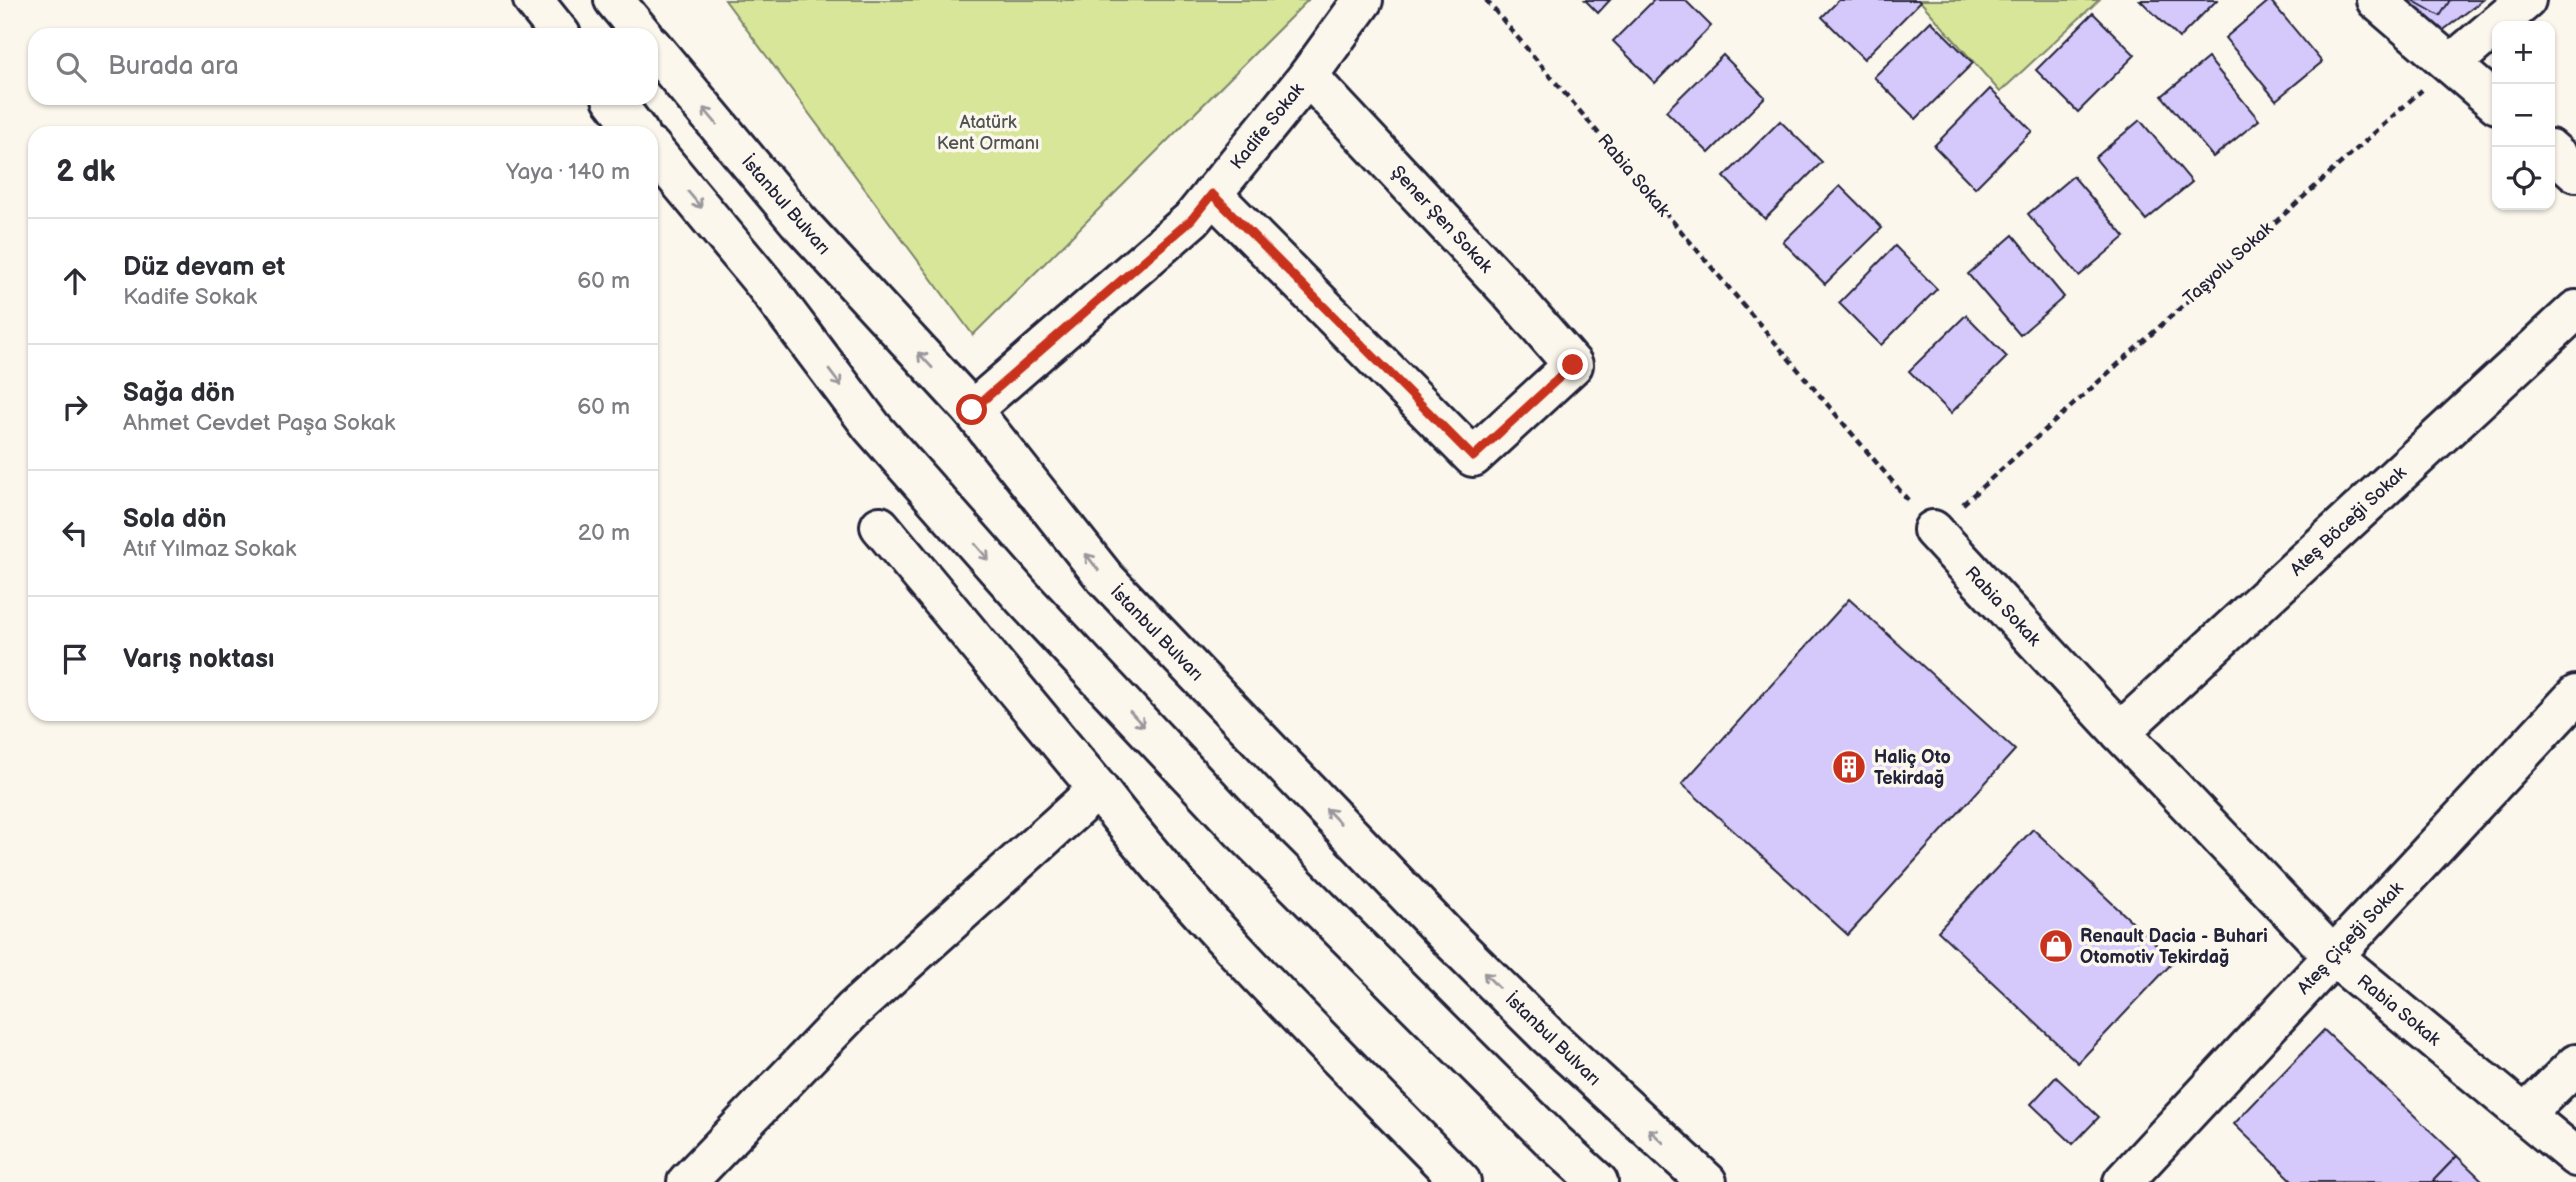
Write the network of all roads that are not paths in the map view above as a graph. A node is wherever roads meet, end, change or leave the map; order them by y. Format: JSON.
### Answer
{"nodes":[{"id":1,"x":533,"y":0,"type":"edge"},
{"id":2,"x":614,"y":0,"type":"edge"},
{"id":3,"x":1363,"y":0,"type":"edge"},
{"id":4,"x":2376,"y":0,"type":"edge"},
{"id":5,"x":2526,"y":0,"type":"edge"},
{"id":6,"x":555,"y":28,"type":"edge"},
{"id":7,"x":637,"y":28,"type":"edge"},
{"id":8,"x":658,"y":53,"type":"edge"},
{"id":9,"x":2451,"y":64,"type":"junction"},
{"id":10,"x":1308,"y":76,"type":"junction"},
{"id":11,"x":2492,"y":100,"type":"edge"},
{"id":12,"x":617,"y":105,"type":"edge"},
{"id":13,"x":633,"y":126,"type":"edge"},
{"id":14,"x":2555,"y":153,"type":"edge"},
{"id":15,"x":658,"y":155,"type":"edge"},
{"id":16,"x":2576,"y":172,"type":"edge"},
{"id":17,"x":1212,"y":194,"type":"junction"},
{"id":18,"x":2576,"y":310,"type":"edge"},
{"id":19,"x":972,"y":410,"type":"junction"},
{"id":20,"x":880,"y":526,"type":"dead end"},
{"id":21,"x":1933,"y":530,"type":"road end"},
{"id":22,"x":2576,"y":695,"type":"edge"},
{"id":23,"x":2120,"y":732,"type":"junction"},
{"id":24,"x":1098,"y":789,"type":"junction"},
{"id":25,"x":2333,"y":956,"type":"junction"},
{"id":26,"x":2576,"y":1064,"type":"edge"},
{"id":27,"x":2525,"y":1114,"type":"junction"},
{"id":28,"x":2576,"y":1157,"type":"edge"},
{"id":29,"x":687,"y":1182,"type":"edge"},
{"id":30,"x":1461,"y":1182,"type":"edge"},
{"id":31,"x":1598,"y":1182,"type":"edge"},
{"id":32,"x":1707,"y":1182,"type":"edge"},
{"id":33,"x":2123,"y":1182,"type":"edge"}],
"edges":[{"from":1,"to":6,"type":"main road"},
{"from":2,"to":7,"type":"main road"},
{"from":3,"to":10,"type":"main road","name":"Kadife Sokak"},
{"from":4,"to":9,"type":"main road"},
{"from":5,"to":9,"type":"main road"},
{"from":19,"to":8,"type":"main road","name":"İstanbul Bulvarı","one_way":true},
{"from":9,"to":11,"type":"main road"},
{"from":10,"to":17,"type":"main road","name":"Kadife Sokak"},
{"from":10,"to":17,"type":"main road","name":"Şener Şen Sokak"},
{"from":12,"to":13,"type":"main road"},
{"from":14,"to":16,"type":"main road"},
{"from":15,"to":31,"type":"main road","one_way":true},
{"from":17,"to":19,"type":"main road","name":"Kadife Sokak"},
{"from":18,"to":23,"type":"main road","name":"Ateş Böceği Sokak"},
{"from":32,"to":19,"type":"main road","name":"İstanbul Bulvarı","one_way":true},
{"from":20,"to":24,"type":"main road"},
{"from":21,"to":23,"type":"main road","name":"Rabia Sokak"},
{"from":22,"to":25,"type":"main road","name":"Ateş Çiçeği Sokak"},
{"from":23,"to":25,"type":"main road","name":"Rabia Sokak"},
{"from":24,"to":29,"type":"main road"},
{"from":24,"to":30,"type":"main road"},
{"from":25,"to":27,"type":"main road","name":"Rabia Sokak"},
{"from":25,"to":33,"type":"main road","name":"Ateş Çiçeği Sokak"},
{"from":26,"to":27,"type":"main road"},
{"from":27,"to":28,"type":"main road","name":"Rabia Sokak"}]}
